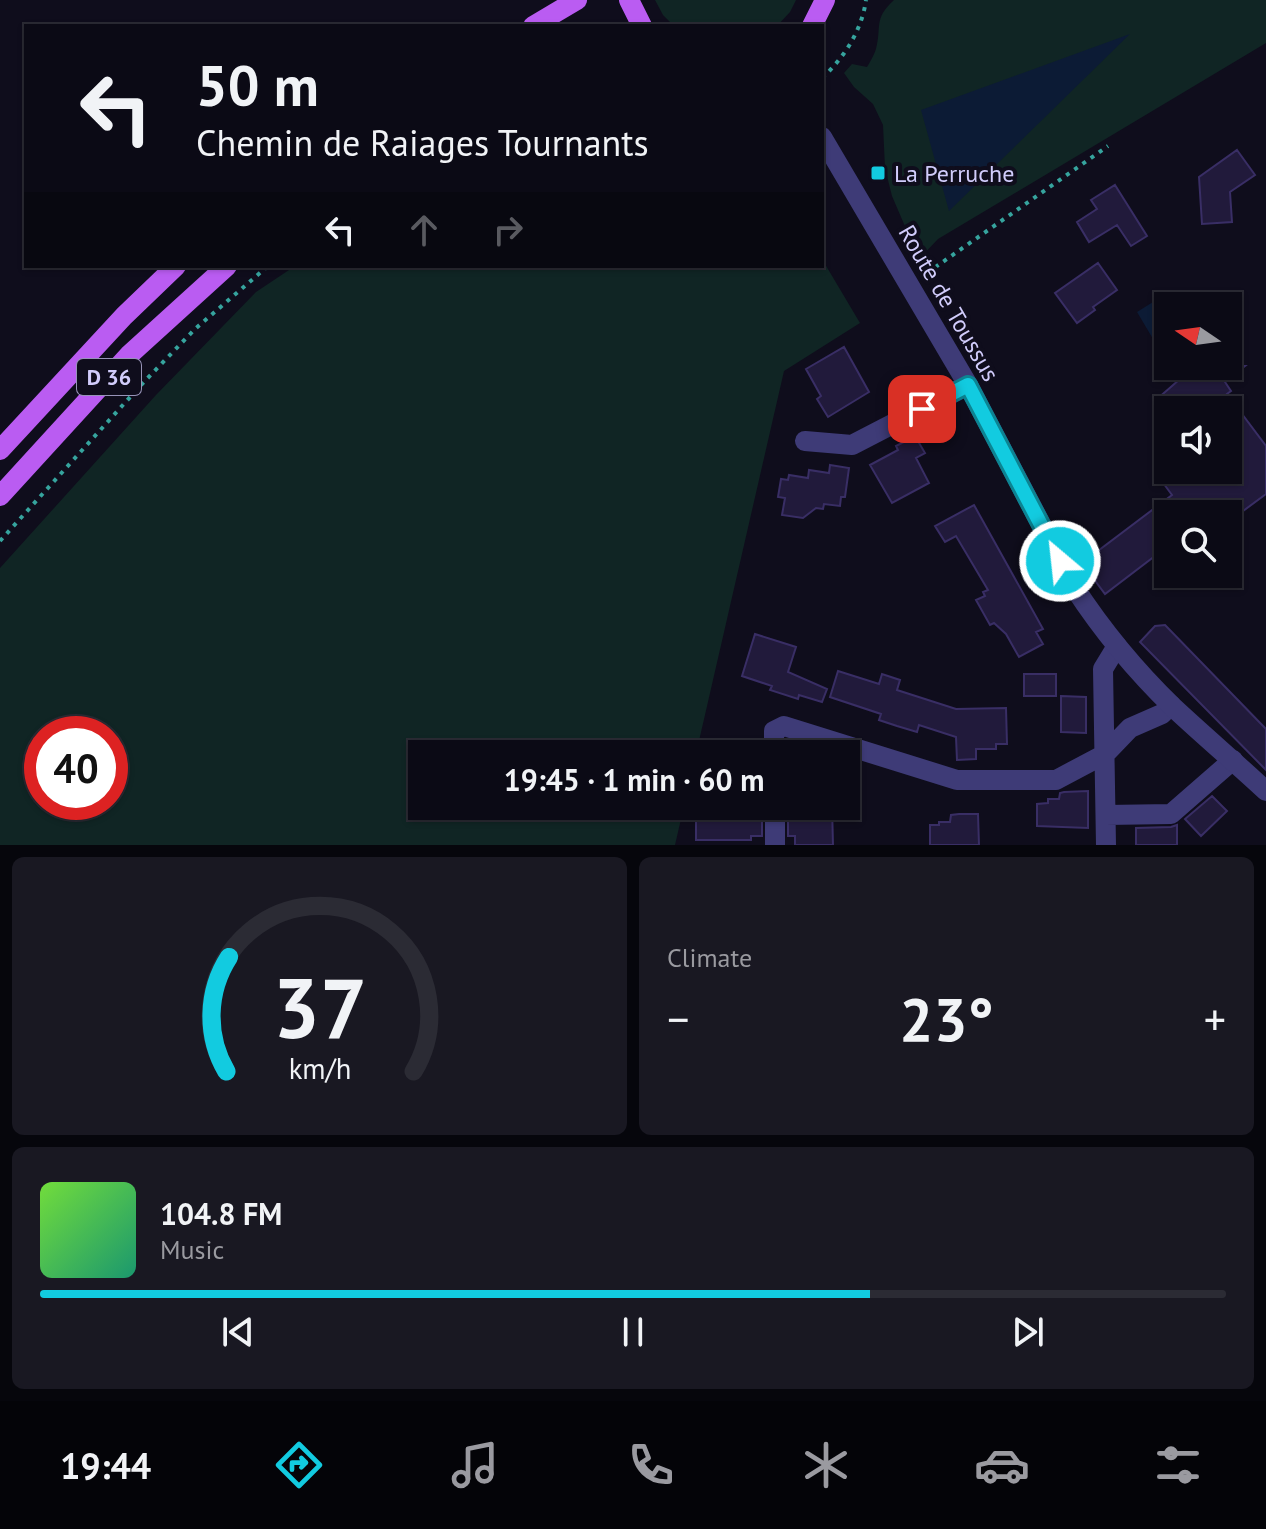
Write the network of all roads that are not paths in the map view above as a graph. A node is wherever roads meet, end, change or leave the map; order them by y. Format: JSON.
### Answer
{"nodes":[{"id":1,"x":577,"y":0,"type":"edge"},
{"id":2,"x":629,"y":0,"type":"edge"},
{"id":3,"x":826,"y":1,"type":"edge"},
{"id":4,"x":536,"y":24,"type":"edge"},
{"id":5,"x":641,"y":24,"type":"edge"},
{"id":6,"x":813,"y":24,"type":"edge"},
{"id":7,"x":824,"y":141,"type":"edge"},
{"id":8,"x":174,"y":268,"type":"edge"},
{"id":9,"x":225,"y":268,"type":"edge"},
{"id":10,"x":968,"y":385,"type":"junction"},
{"id":11,"x":805,"y":441,"type":"dead end"},
{"id":12,"x":0,"y":450,"type":"edge"},
{"id":13,"x":0,"y":496,"type":"edge"},
{"id":14,"x":1117,"y":646,"type":"junction"},
{"id":15,"x":1171,"y":705,"type":"junction"},
{"id":16,"x":774,"y":740,"type":"edge"},
{"id":17,"x":829,"y":740,"type":"edge"},
{"id":18,"x":860,"y":750,"type":"edge"},
{"id":19,"x":1105,"y":754,"type":"junction"},
{"id":20,"x":1233,"y":760,"type":"junction"},
{"id":21,"x":1266,"y":791,"type":"edge"},
{"id":22,"x":1106,"y":815,"type":"junction"},
{"id":23,"x":775,"y":820,"type":"edge"},
{"id":24,"x":775,"y":845,"type":"edge"},
{"id":25,"x":1106,"y":845,"type":"edge"}],
"edges":[{"from":1,"to":4,"type":"main road"},
{"from":2,"to":5,"type":"main road"},
{"from":3,"to":6,"type":"main road"},
{"from":7,"to":10,"type":"street","name":"Route de Toussus"},
{"from":8,"to":12,"type":"main road","number":"D 36"},
{"from":9,"to":13,"type":"main road","number":"D 36"},
{"from":10,"to":11,"type":"street"},
{"from":10,"to":14,"type":"street","name":"Route de Toussus"},
{"from":14,"to":15,"type":"street","name":"Route de Toussus"},
{"from":14,"to":19,"type":"street"},
{"from":15,"to":19,"type":"street"},
{"from":15,"to":20,"type":"street","name":"Route de Toussus"},
{"from":16,"to":17,"type":"street"},
{"from":18,"to":19,"type":"street"},
{"from":19,"to":22,"type":"street"},
{"from":20,"to":21,"type":"street","name":"Route de Toussus"},
{"from":20,"to":22,"type":"street"},
{"from":22,"to":25,"type":"street"},
{"from":23,"to":24,"type":"street"}]}
